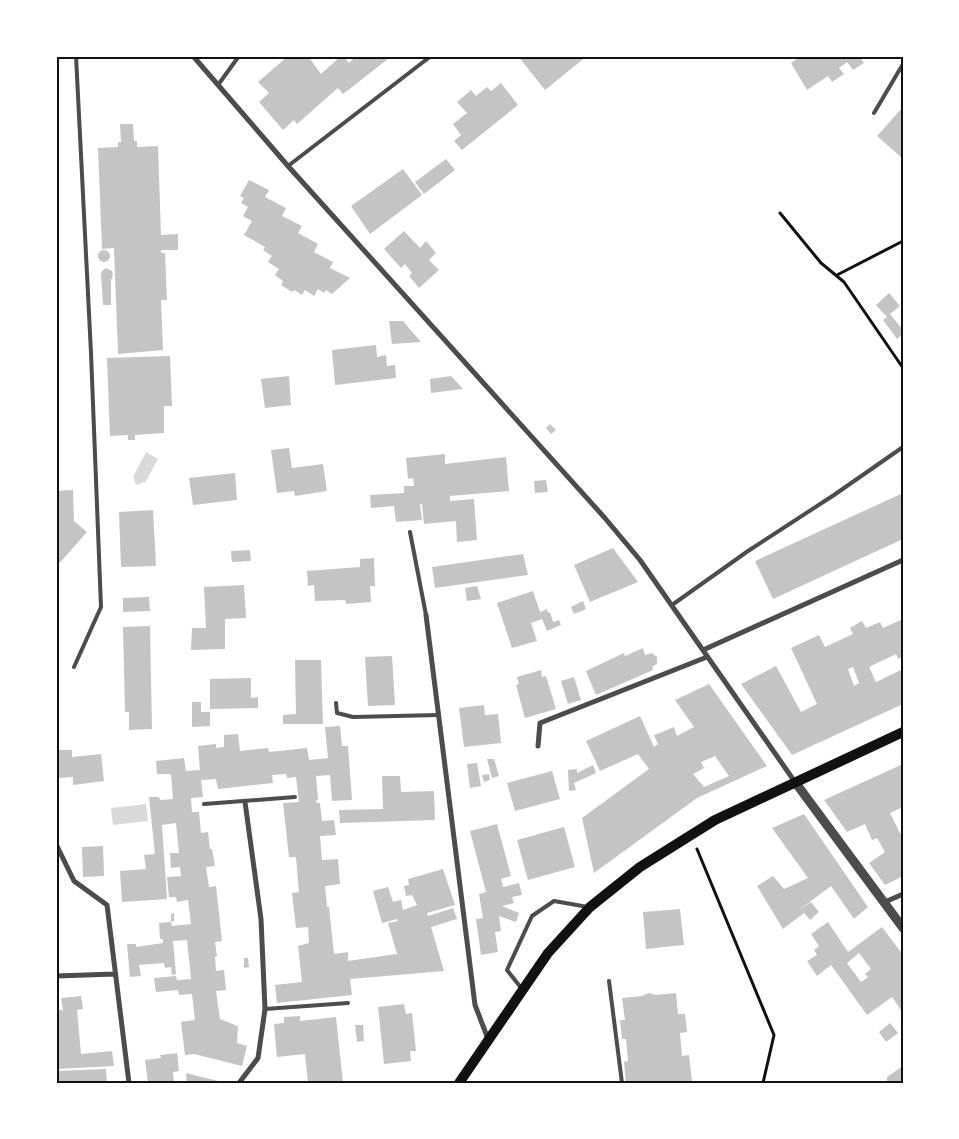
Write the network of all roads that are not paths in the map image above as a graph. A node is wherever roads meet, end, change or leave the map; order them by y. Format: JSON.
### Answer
{"nodes":[{"id":1,"x":76,"y":56,"type":"edge"},
{"id":2,"x":239,"y":56,"type":"edge"},
{"id":3,"x":430,"y":56,"type":"edge"},
{"id":4,"x":196,"y":57,"type":"edge"},
{"id":5,"x":903,"y":64,"type":"edge"},
{"id":6,"x":218,"y":85,"type":"junction"},
{"id":7,"x":874,"y":113,"type":"dead end"},
{"id":8,"x":288,"y":166,"type":"junction"},
{"id":9,"x":903,"y":448,"type":"edge"},
{"id":10,"x":410,"y":532,"type":"dead end"},
{"id":11,"x":903,"y":560,"type":"edge"},
{"id":12,"x":672,"y":605,"type":"junction"},
{"id":13,"x":426,"y":615,"type":"joint"},
{"id":14,"x":703,"y":650,"type":"junction"},
{"id":15,"x":707,"y":657,"type":"junction"},
{"id":16,"x":74,"y":667,"type":"dead end"},
{"id":17,"x":336,"y":703,"type":"dead end"},
{"id":18,"x":439,"y":715,"type":"junction"},
{"id":19,"x":903,"y":732,"type":"edge"},
{"id":20,"x":538,"y":746,"type":"dead end"},
{"id":21,"x":795,"y":782,"type":"junction"},
{"id":22,"x":295,"y":797,"type":"dead end"},
{"id":23,"x":245,"y":802,"type":"junction"},
{"id":24,"x":204,"y":804,"type":"dead end"},
{"id":25,"x":56,"y":844,"type":"edge"},
{"id":26,"x":903,"y":894,"type":"edge"},
{"id":27,"x":885,"y":902,"type":"junction"},
{"id":28,"x":590,"y":907,"type":"junction"},
{"id":29,"x":903,"y":928,"type":"edge"},
{"id":30,"x":115,"y":974,"type":"junction"},
{"id":31,"x":56,"y":976,"type":"edge"},
{"id":32,"x":609,"y":981,"type":"dead end"},
{"id":33,"x":523,"y":990,"type":"junction"},
{"id":34,"x":348,"y":1004,"type":"dead end"},
{"id":35,"x":265,"y":1009,"type":"junction"},
{"id":36,"x":488,"y":1040,"type":"junction"},
{"id":37,"x":129,"y":1083,"type":"edge"},
{"id":38,"x":239,"y":1083,"type":"edge"},
{"id":39,"x":459,"y":1083,"type":"edge"},
{"id":40,"x":622,"y":1083,"type":"edge"}],
"edges":[{"from":1,"to":16,"type":"lane"},
{"from":2,"to":6,"type":"lane"},
{"from":3,"to":8,"type":"lane"},
{"from":4,"to":6,"type":"street"},
{"from":5,"to":7,"type":"lane"},
{"from":6,"to":8,"type":"street"},
{"from":8,"to":12,"type":"street"},
{"from":9,"to":12,"type":"lane"},
{"from":10,"to":13,"type":"lane"},
{"from":11,"to":14,"type":"street"},
{"from":12,"to":14,"type":"street"},
{"from":13,"to":18,"type":"street"},
{"from":14,"to":15,"type":"street"},
{"from":15,"to":20,"type":"street"},
{"from":15,"to":21,"type":"street"},
{"from":17,"to":18,"type":"lane"},
{"from":18,"to":36,"type":"street"},
{"from":19,"to":21,"type":"main road"},
{"from":21,"to":27,"type":"street"},
{"from":21,"to":28,"type":"main road"},
{"from":22,"to":23,"type":"lane"},
{"from":23,"to":24,"type":"lane"},
{"from":23,"to":35,"type":"street"},
{"from":25,"to":30,"type":"street"},
{"from":26,"to":27,"type":"street"},
{"from":27,"to":29,"type":"street"},
{"from":28,"to":33,"type":"main road"},
{"from":28,"to":33,"type":"lane"},
{"from":30,"to":31,"type":"street"},
{"from":30,"to":37,"type":"street"},
{"from":32,"to":40,"type":"lane"},
{"from":33,"to":36,"type":"main road"},
{"from":34,"to":35,"type":"lane"},
{"from":35,"to":38,"type":"street"},
{"from":36,"to":39,"type":"main road"}]}
